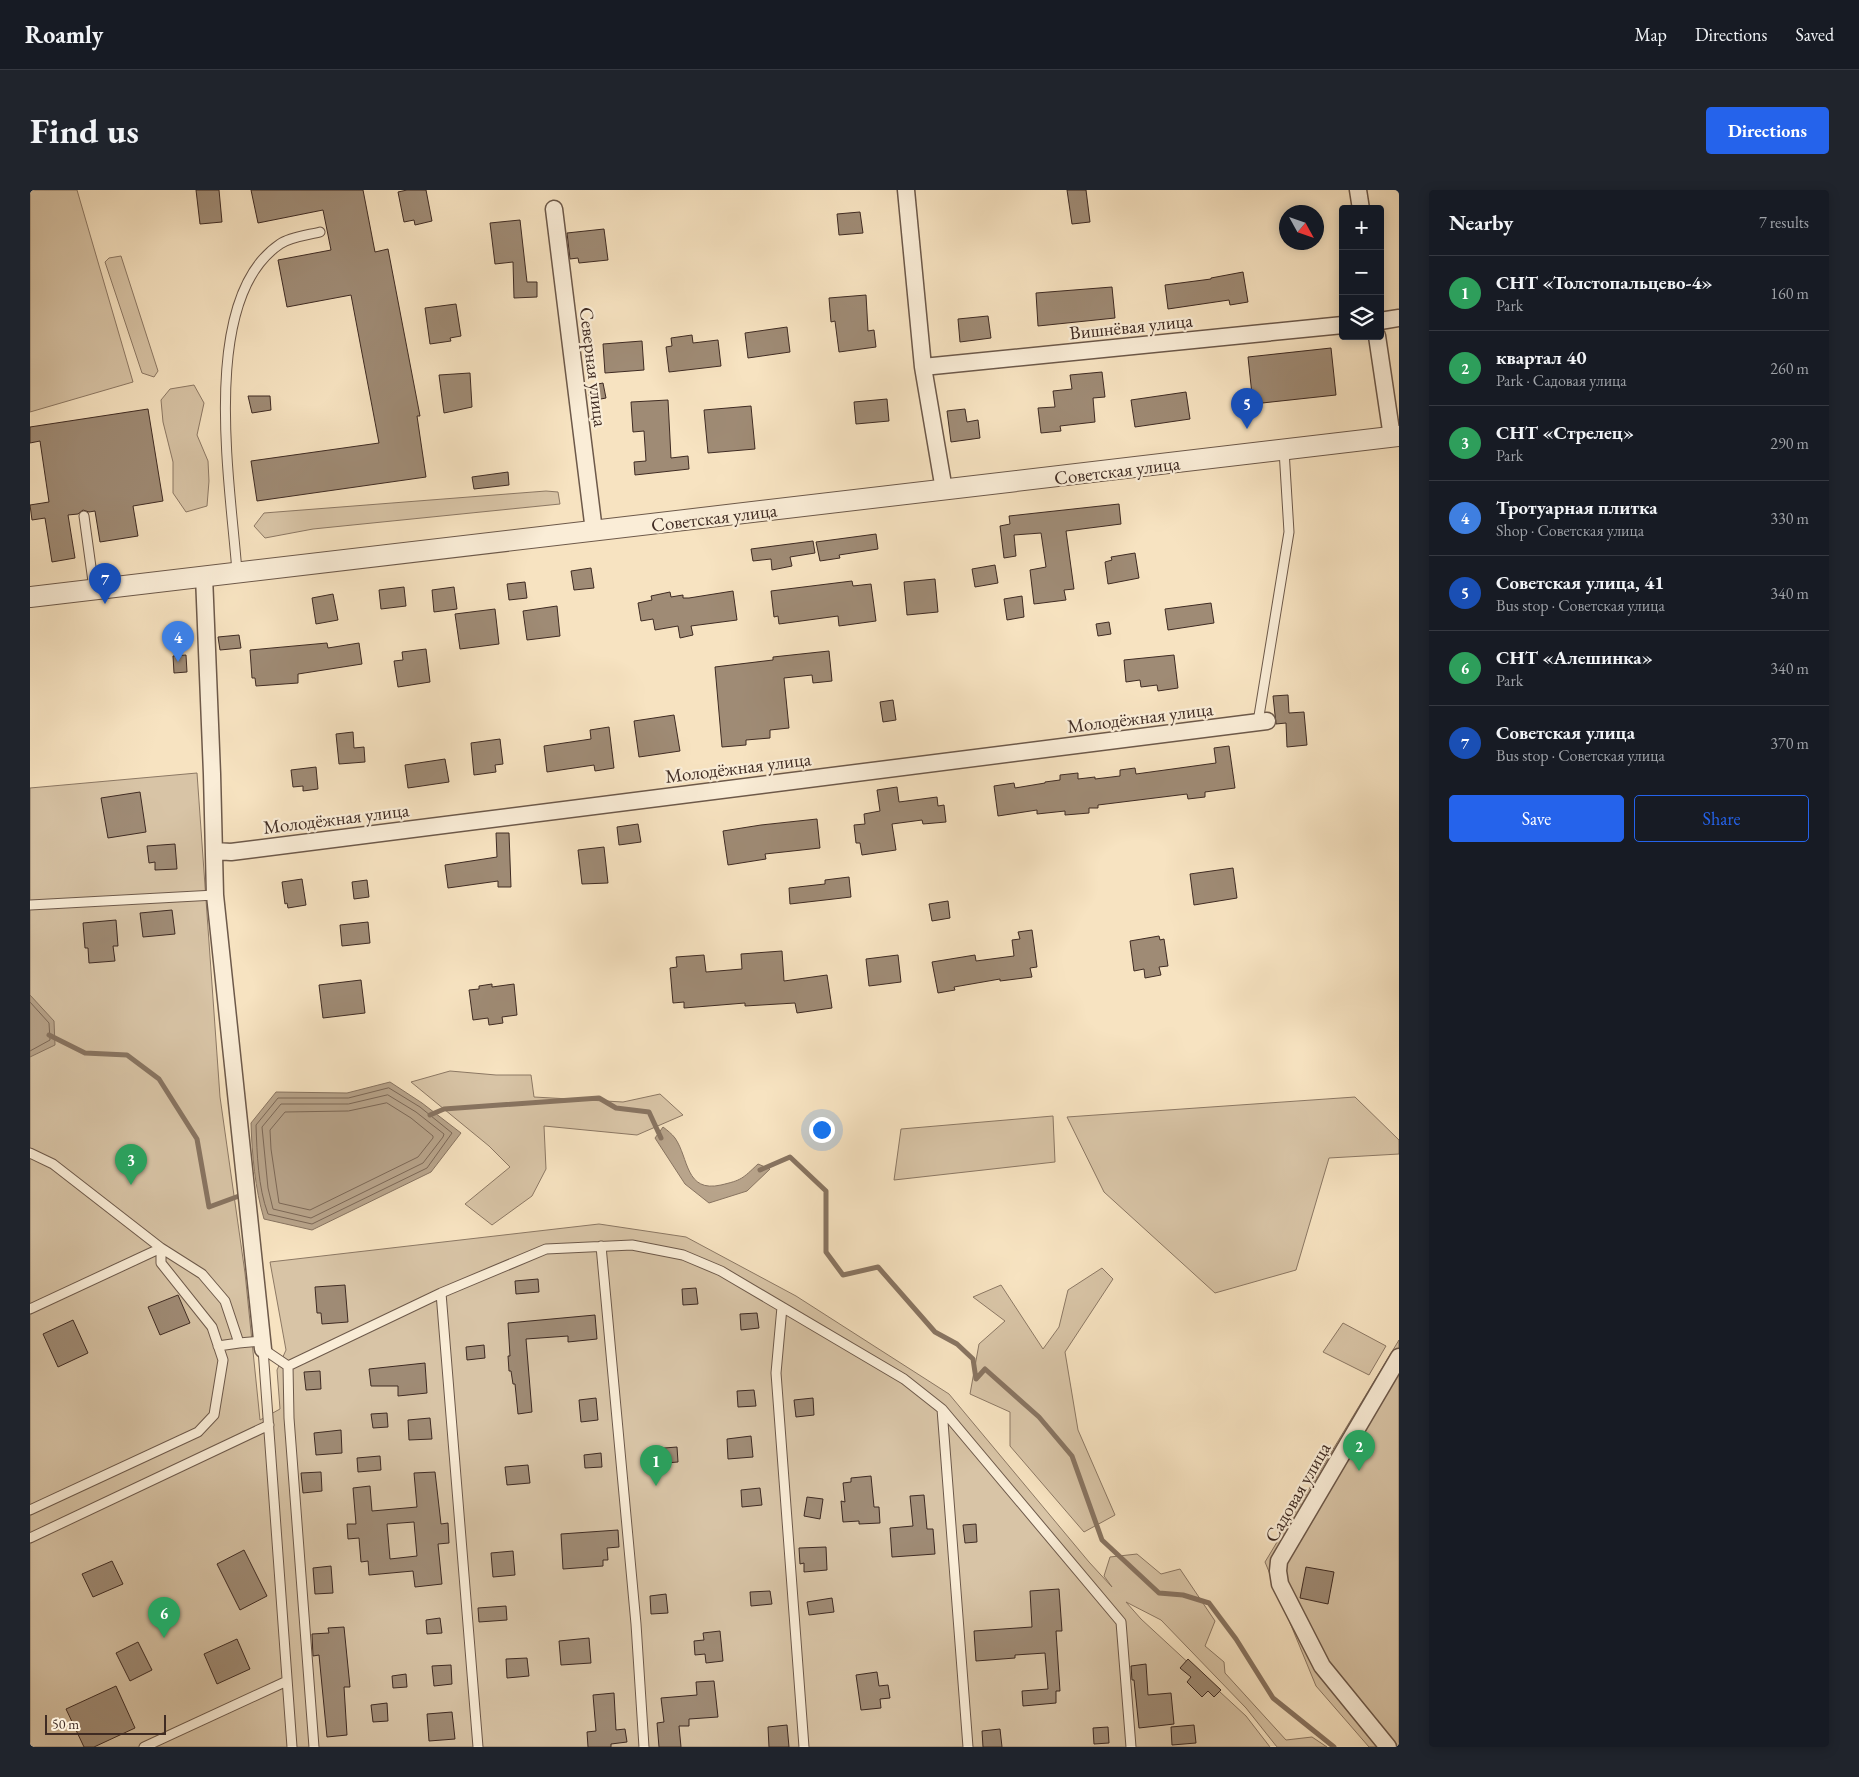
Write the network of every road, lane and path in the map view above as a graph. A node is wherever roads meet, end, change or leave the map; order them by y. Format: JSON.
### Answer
{"nodes":[{"id":1,"x":906,"y":190,"type":"edge"},
{"id":2,"x":1358,"y":190,"type":"edge"},
{"id":3,"x":1360,"y":205,"type":"edge"},
{"id":4,"x":554,"y":209,"type":"dead end"},
{"id":5,"x":320,"y":232,"type":"dead end"},
{"id":6,"x":1399,"y":318,"type":"edge"},
{"id":7,"x":1384,"y":320,"type":"edge"},
{"id":8,"x":1339,"y":324,"type":"edge"},
{"id":9,"x":1378,"y":340,"type":"edge"},
{"id":10,"x":923,"y":367,"type":"junction"},
{"id":11,"x":1396,"y":437,"type":"edge"},
{"id":12,"x":1284,"y":450,"type":"junction"},
{"id":13,"x":944,"y":490,"type":"junction"},
{"id":14,"x":84,"y":516,"type":"dead end"},
{"id":15,"x":594,"y":531,"type":"junction"},
{"id":16,"x":237,"y":572,"type":"junction"},
{"id":17,"x":204,"y":576,"type":"junction"},
{"id":18,"x":94,"y":590,"type":"junction"},
{"id":19,"x":30,"y":597,"type":"edge"},
{"id":20,"x":1263,"y":722,"type":"joint"},
{"id":21,"x":214,"y":851,"type":"junction"},
{"id":22,"x":215,"y":894,"type":"junction"},
{"id":23,"x":30,"y":905,"type":"edge"},
{"id":24,"x":30,"y":1153,"type":"edge"},
{"id":25,"x":601,"y":1246,"type":"junction"},
{"id":26,"x":161,"y":1248,"type":"junction"},
{"id":27,"x":441,"y":1293,"type":"junction"},
{"id":28,"x":782,"y":1307,"type":"junction"},
{"id":29,"x":30,"y":1309,"type":"edge"},
{"id":30,"x":239,"y":1343,"type":"junction"},
{"id":31,"x":263,"y":1345,"type":"junction"},
{"id":32,"x":218,"y":1346,"type":"junction"},
{"id":33,"x":1399,"y":1357,"type":"edge"},
{"id":34,"x":288,"y":1366,"type":"junction"},
{"id":35,"x":942,"y":1409,"type":"junction"},
{"id":36,"x":269,"y":1425,"type":"junction"},
{"id":37,"x":30,"y":1510,"type":"edge"},
{"id":38,"x":30,"y":1538,"type":"edge"},
{"id":39,"x":287,"y":1681,"type":"junction"},
{"id":40,"x":144,"y":1747,"type":"edge"},
{"id":41,"x":292,"y":1747,"type":"edge"},
{"id":42,"x":314,"y":1747,"type":"edge"},
{"id":43,"x":478,"y":1747,"type":"edge"},
{"id":44,"x":644,"y":1747,"type":"edge"},
{"id":45,"x":804,"y":1747,"type":"edge"},
{"id":46,"x":968,"y":1747,"type":"edge"},
{"id":47,"x":1131,"y":1747,"type":"edge"},
{"id":48,"x":1388,"y":1747,"type":"edge"}],
"edges":[{"from":1,"to":10,"type":"street"},
{"from":2,"to":3,"type":"street"},
{"from":4,"to":15,"type":"street","name":"Северная улица"},
{"from":5,"to":16,"type":"lane"},
{"from":6,"to":7,"type":"street"},
{"from":8,"to":10,"type":"street","name":"Вишнёвая улица"},
{"from":9,"to":11,"type":"street"},
{"from":10,"to":13,"type":"street"},
{"from":11,"to":12,"type":"street","name":"Советская улица"},
{"from":12,"to":13,"type":"street","name":"Советская улица"},
{"from":12,"to":20,"type":"lane"},
{"from":13,"to":15,"type":"street","name":"Советская улица"},
{"from":14,"to":18,"type":"lane"},
{"from":15,"to":16,"type":"street","name":"Советская улица"},
{"from":16,"to":17,"type":"street","name":"Советская улица"},
{"from":17,"to":18,"type":"street","name":"Советская улица"},
{"from":17,"to":21,"type":"street"},
{"from":18,"to":19,"type":"street","name":"Советская улица"},
{"from":20,"to":21,"type":"street","name":"Молодёжная улица"},
{"from":21,"to":22,"type":"street"},
{"from":22,"to":23,"type":"lane"},
{"from":22,"to":31,"type":"street"},
{"from":24,"to":26,"type":"lane"},
{"from":25,"to":27,"type":"lane"},
{"from":25,"to":28,"type":"lane"},
{"from":25,"to":44,"type":"lane"},
{"from":26,"to":29,"type":"lane"},
{"from":26,"to":30,"type":"lane"},
{"from":26,"to":32,"type":"lane"},
{"from":27,"to":34,"type":"lane"},
{"from":27,"to":43,"type":"lane"},
{"from":28,"to":35,"type":"lane"},
{"from":28,"to":45,"type":"lane"},
{"from":30,"to":31,"type":"lane"},
{"from":30,"to":32,"type":"lane"},
{"from":31,"to":34,"type":"lane"},
{"from":31,"to":36,"type":"lane"},
{"from":32,"to":37,"type":"lane"},
{"from":33,"to":48,"type":"street","name":"Садовая улица"},
{"from":34,"to":42,"type":"lane"},
{"from":35,"to":46,"type":"lane"},
{"from":35,"to":47,"type":"lane"},
{"from":36,"to":38,"type":"lane"},
{"from":36,"to":39,"type":"lane"},
{"from":39,"to":40,"type":"lane"},
{"from":39,"to":41,"type":"lane"}]}
